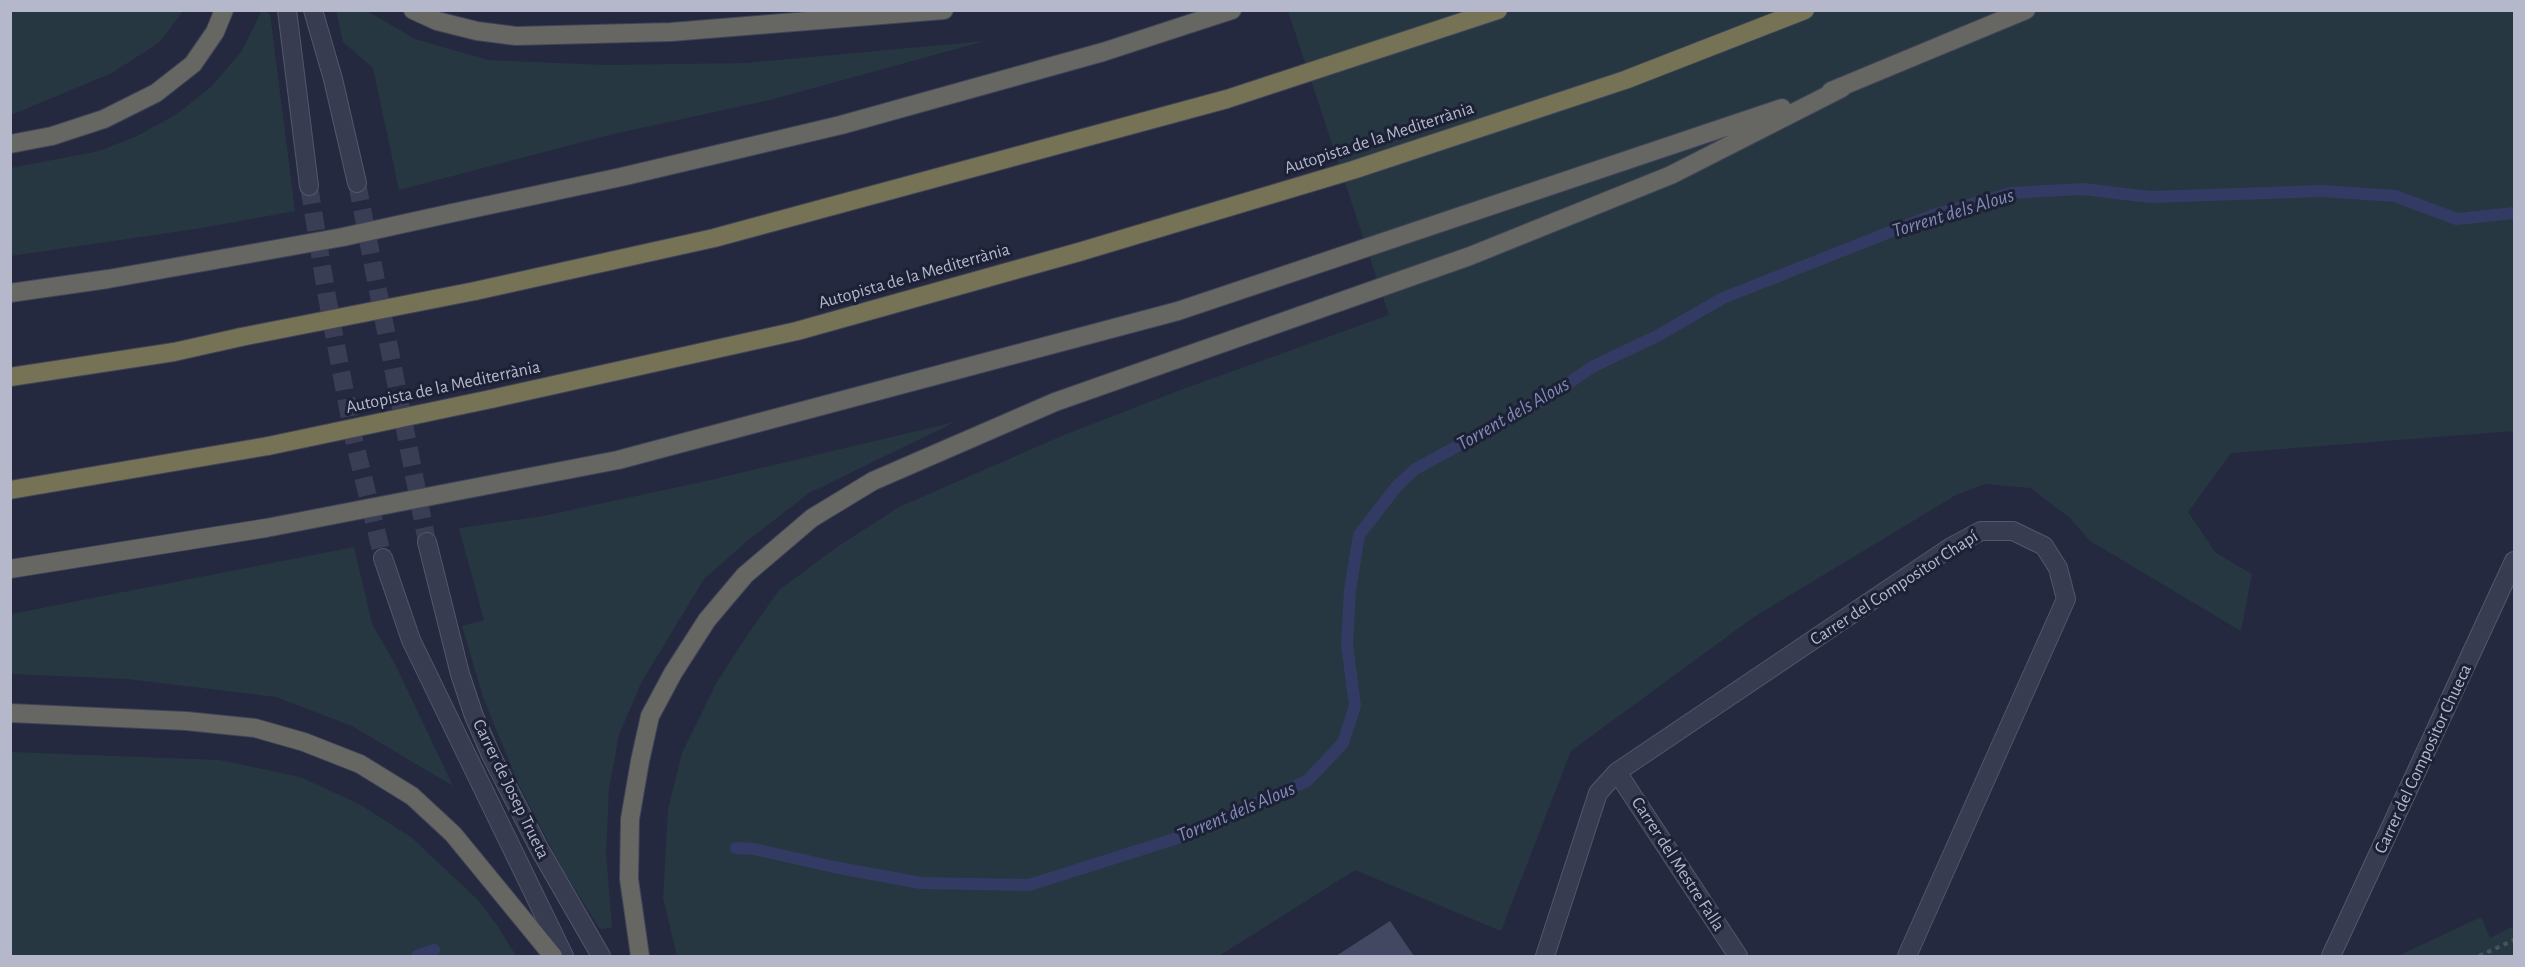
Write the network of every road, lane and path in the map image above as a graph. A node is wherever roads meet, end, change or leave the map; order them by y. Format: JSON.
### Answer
{"nodes":[{"id":1,"x":224,"y":10,"type":"edge"},
{"id":2,"x":286,"y":10,"type":"edge"},
{"id":3,"x":313,"y":10,"type":"edge"},
{"id":4,"x":413,"y":10,"type":"edge"},
{"id":5,"x":944,"y":10,"type":"edge"},
{"id":6,"x":1232,"y":10,"type":"edge"},
{"id":7,"x":1498,"y":10,"type":"edge"},
{"id":8,"x":1805,"y":10,"type":"edge"},
{"id":9,"x":2026,"y":10,"type":"edge"},
{"id":10,"x":1842,"y":88,"type":"junction"},
{"id":11,"x":10,"y":144,"type":"edge"},
{"id":12,"x":357,"y":183,"type":"tunnel mouth"},
{"id":13,"x":309,"y":186,"type":"tunnel mouth"},
{"id":14,"x":10,"y":292,"type":"edge"},
{"id":15,"x":10,"y":377,"type":"edge"},
{"id":16,"x":10,"y":490,"type":"edge"},
{"id":17,"x":427,"y":542,"type":"tunnel mouth"},
{"id":18,"x":383,"y":558,"type":"tunnel mouth"},
{"id":19,"x":2514,"y":561,"type":"edge"},
{"id":20,"x":10,"y":569,"type":"edge"},
{"id":21,"x":10,"y":713,"type":"edge"},
{"id":22,"x":1617,"y":772,"type":"junction"},
{"id":23,"x":2514,"y":940,"type":"edge"},
{"id":24,"x":553,"y":957,"type":"edge"},
{"id":25,"x":564,"y":957,"type":"edge"},
{"id":26,"x":601,"y":957,"type":"edge"},
{"id":27,"x":640,"y":957,"type":"edge"},
{"id":28,"x":1545,"y":957,"type":"edge"},
{"id":29,"x":1738,"y":957,"type":"edge"},
{"id":30,"x":1907,"y":957,"type":"edge"},
{"id":31,"x":2331,"y":957,"type":"edge"},
{"id":32,"x":2479,"y":957,"type":"edge"}],
"edges":[{"from":1,"to":11,"type":"highway"},
{"from":2,"to":13,"type":"street"},
{"from":3,"to":12,"type":"street"},
{"from":4,"to":5,"type":"highway"},
{"from":6,"to":14,"type":"highway","bridge":true},
{"from":7,"to":15,"type":"highway","bridge":true},
{"from":8,"to":16,"type":"highway","name":"Autopista de la Mediterrània","bridge":true},
{"from":9,"to":10,"type":"highway"},
{"from":10,"to":20,"type":"highway","bridge":true},
{"from":10,"to":27,"type":"highway"},
{"from":17,"to":26,"type":"street","name":"Carrer de Josep Trueta"},
{"from":18,"to":25,"type":"street","name":"Carrer de Josep Trueta"},
{"from":19,"to":31,"type":"street","name":"Carrer del Compositor Chueca"},
{"from":21,"to":24,"type":"highway"},
{"from":22,"to":28,"type":"street","name":"Carrer del Compositor Chapí"},
{"from":22,"to":29,"type":"street","name":"Carrer del Mestre Falla"},
{"from":22,"to":30,"type":"street","name":"Carrer del Compositor Chapí"},
{"from":23,"to":32,"type":"path"}]}
